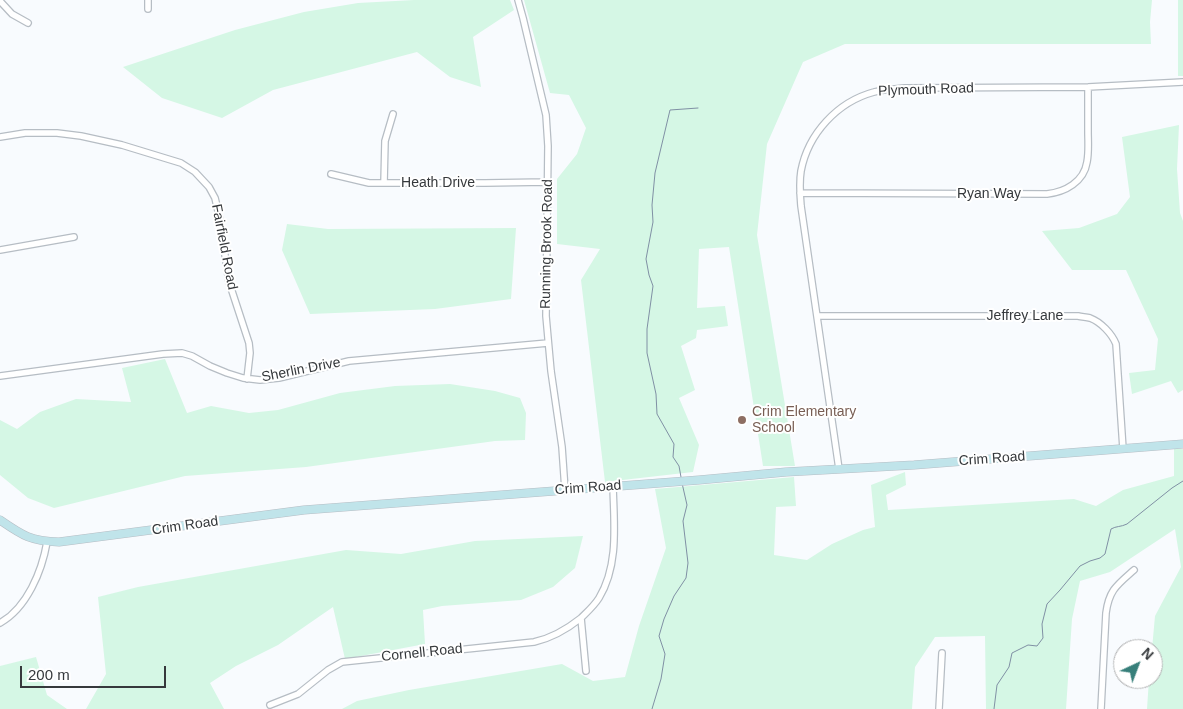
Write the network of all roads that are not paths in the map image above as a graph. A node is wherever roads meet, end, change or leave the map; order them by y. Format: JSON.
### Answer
{"nodes":[{"id":1,"x":148,"y":0,"type":"edge"},
{"id":2,"x":518,"y":0,"type":"edge"},
{"id":3,"x":0,"y":1,"type":"edge"},
{"id":4,"x":148,"y":9,"type":"dead end"},
{"id":5,"x":28,"y":23,"type":"dead end"},
{"id":6,"x":1183,"y":82,"type":"edge"},
{"id":7,"x":1088,"y":87,"type":"junction"},
{"id":8,"x":393,"y":114,"type":"dead end"},
{"id":9,"x":0,"y":138,"type":"edge"},
{"id":10,"x":330,"y":174,"type":"dead end"},
{"id":11,"x":547,"y":182,"type":"junction"},
{"id":12,"x":384,"y":183,"type":"junction"},
{"id":13,"x":800,"y":193,"type":"junction"},
{"id":14,"x":74,"y":237,"type":"dead end"},
{"id":15,"x":0,"y":250,"type":"edge"},
{"id":16,"x":817,"y":316,"type":"junction"},
{"id":17,"x":548,"y":344,"type":"junction"},
{"id":18,"x":0,"y":376,"type":"edge"},
{"id":19,"x":247,"y":378,"type":"junction"},
{"id":20,"x":1183,"y":444,"type":"edge"},
{"id":21,"x":1123,"y":449,"type":"junction"},
{"id":22,"x":839,"y":470,"type":"junction"},
{"id":23,"x":613,"y":486,"type":"junction"},
{"id":24,"x":565,"y":490,"type":"junction"},
{"id":25,"x":0,"y":520,"type":"edge"},
{"id":26,"x":46,"y":542,"type":"junction"},
{"id":27,"x":1134,"y":570,"type":"dead end"},
{"id":28,"x":581,"y":618,"type":"junction"},
{"id":29,"x":0,"y":623,"type":"edge"},
{"id":30,"x":942,"y":653,"type":"dead end"},
{"id":31,"x":586,"y":672,"type":"dead end"},
{"id":32,"x":270,"y":705,"type":"dead end"},
{"id":33,"x":939,"y":709,"type":"edge"},
{"id":34,"x":1101,"y":709,"type":"edge"}],
"edges":[{"from":1,"to":4,"type":"street"},
{"from":2,"to":11,"type":"street","name":"Running Brook Road"},
{"from":3,"to":5,"type":"street"},
{"from":6,"to":7,"type":"street","name":"Plymouth Road"},
{"from":7,"to":13,"type":"street","name":"Plymouth Road"},
{"from":7,"to":13,"type":"street","name":"Ryan Way"},
{"from":8,"to":12,"type":"street"},
{"from":9,"to":19,"type":"street","name":"Fairfield Road"},
{"from":10,"to":12,"type":"street","name":"Heath Drive"},
{"from":11,"to":12,"type":"street","name":"Heath Drive"},
{"from":11,"to":17,"type":"street","name":"Running Brook Road"},
{"from":13,"to":16,"type":"street","name":"Plymouth Road"},
{"from":14,"to":15,"type":"street"},
{"from":16,"to":21,"type":"street","name":"Jeffrey Lane"},
{"from":16,"to":22,"type":"street","name":"Plymouth Road"},
{"from":17,"to":19,"type":"street","name":"Sherlin Drive"},
{"from":17,"to":24,"type":"street","name":"Running Brook Road"},
{"from":18,"to":19,"type":"street","name":"Sherlin Drive"},
{"from":20,"to":21,"type":"street","name":"Crim Road"},
{"from":21,"to":22,"type":"street","name":"Crim Road"},
{"from":22,"to":23,"type":"street","name":"Crim Road"},
{"from":23,"to":24,"type":"street","name":"Crim Road"},
{"from":23,"to":28,"type":"street","name":"Cornell Road"},
{"from":24,"to":26,"type":"street","name":"Crim Road"},
{"from":25,"to":26,"type":"street","name":"Crim Road"},
{"from":26,"to":29,"type":"street"},
{"from":27,"to":34,"type":"street"},
{"from":28,"to":31,"type":"street"},
{"from":28,"to":32,"type":"street","name":"Cornell Road"},
{"from":30,"to":33,"type":"street"}]}
